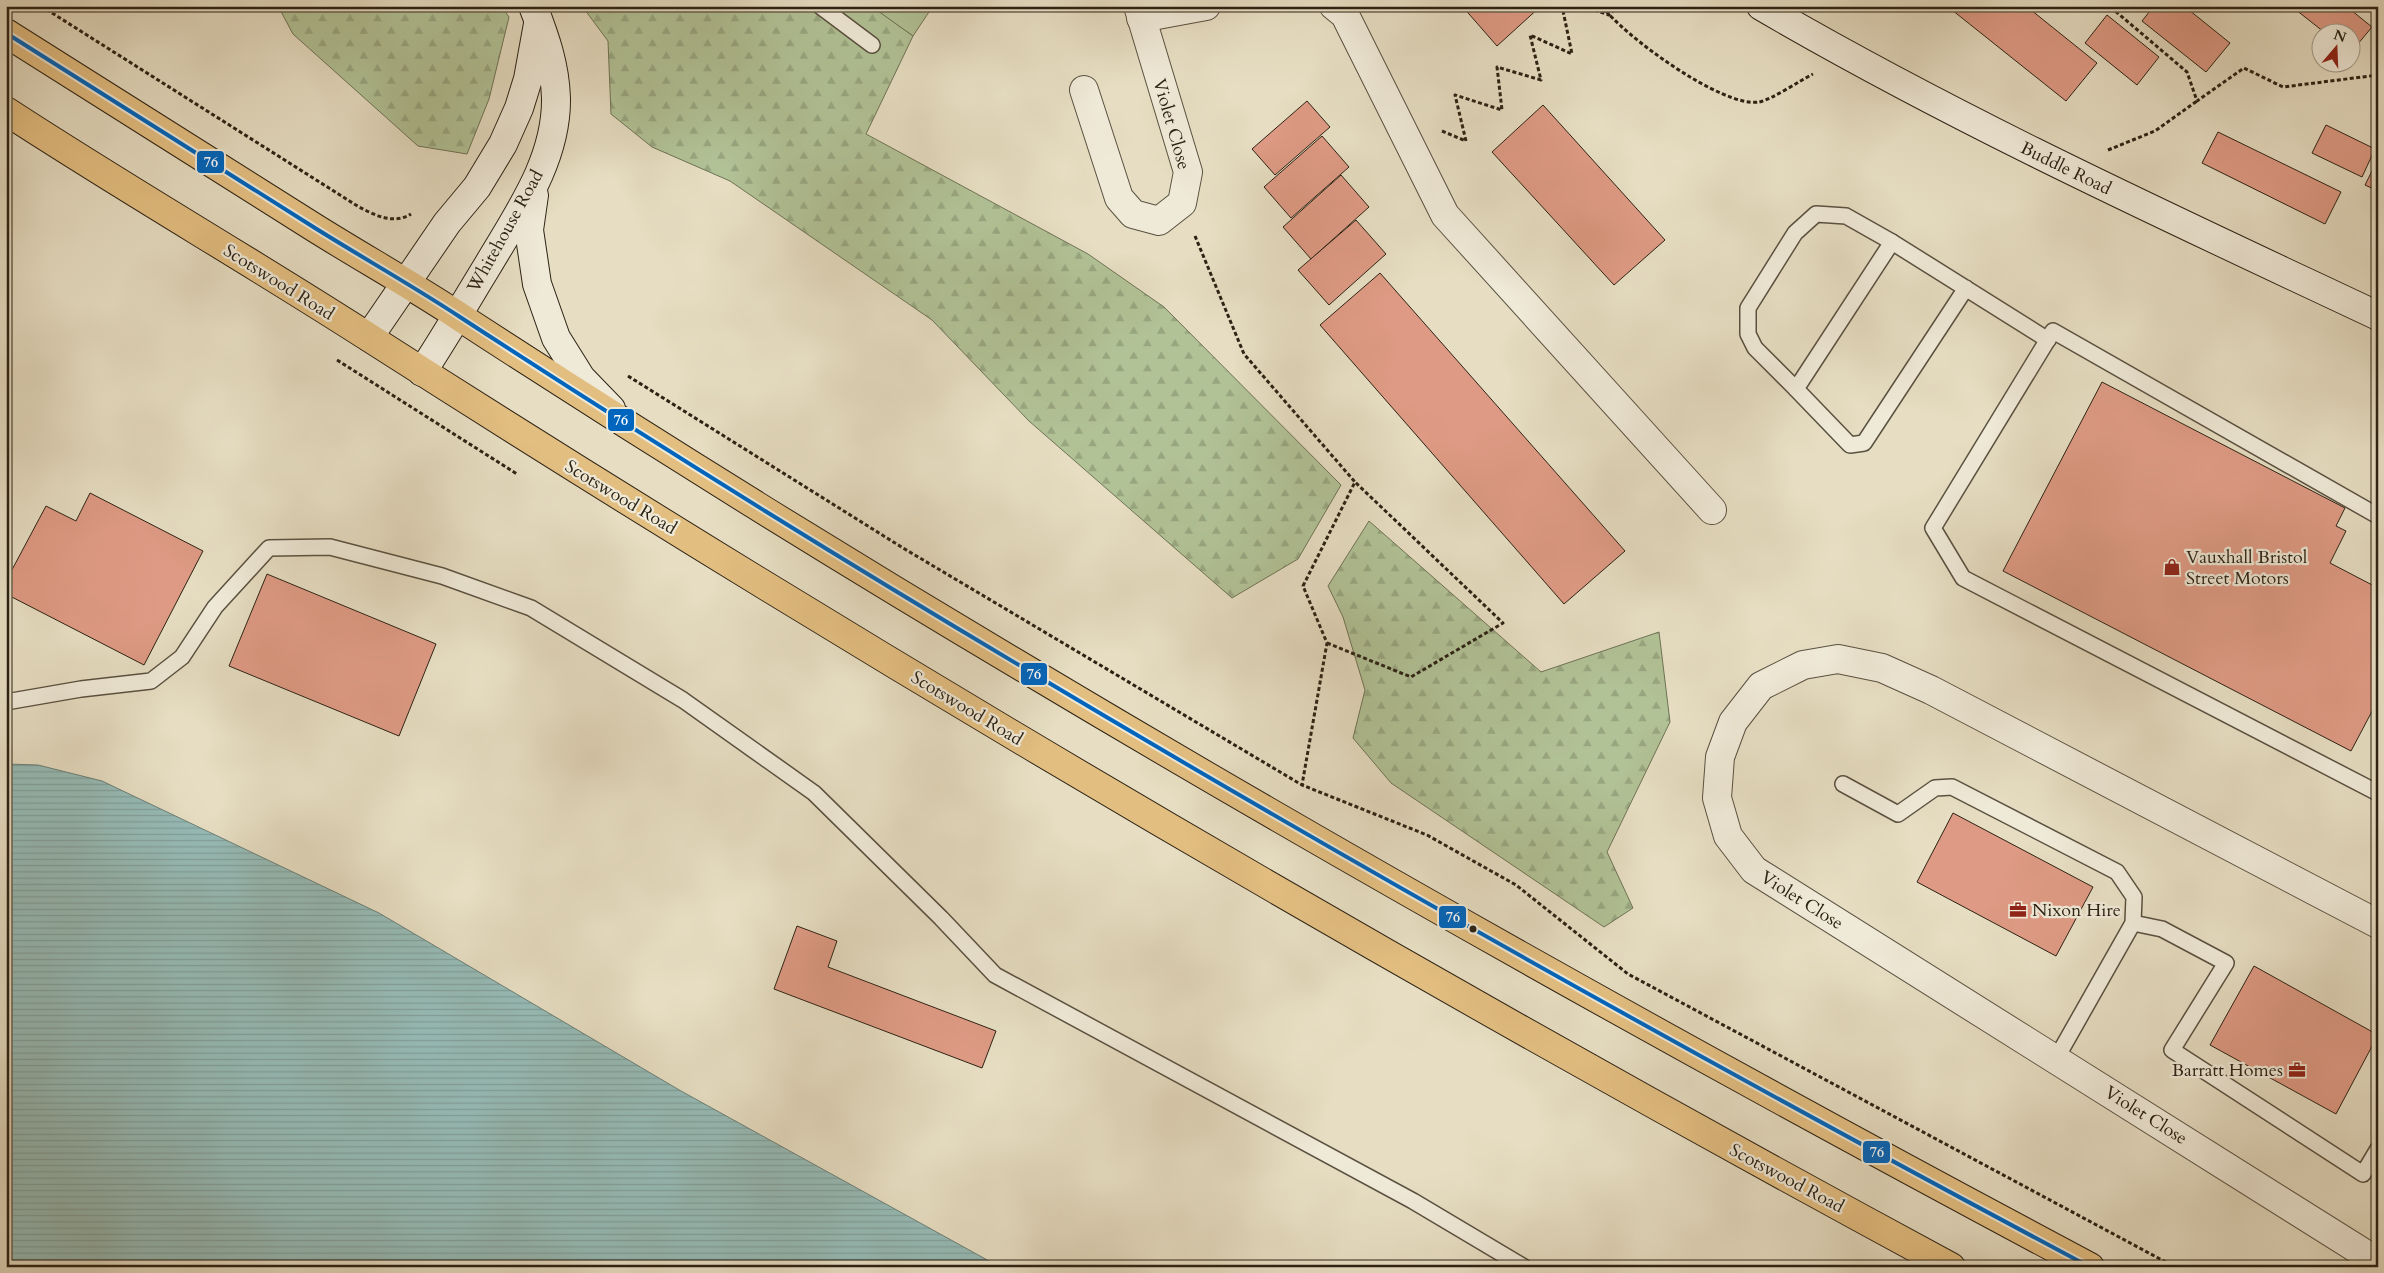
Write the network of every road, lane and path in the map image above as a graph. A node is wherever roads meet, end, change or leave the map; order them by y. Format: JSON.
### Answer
{"nodes":[{"id":1,"x":41,"y":6,"type":"edge"},
{"id":2,"x":820,"y":6,"type":"edge"},
{"id":3,"x":1206,"y":6,"type":"edge"},
{"id":4,"x":1334,"y":6,"type":"edge"},
{"id":5,"x":1562,"y":6,"type":"edge"},
{"id":6,"x":1582,"y":6,"type":"edge"},
{"id":7,"x":1602,"y":6,"type":"edge"},
{"id":8,"x":1618,"y":6,"type":"edge"},
{"id":9,"x":1761,"y":6,"type":"edge"},
{"id":10,"x":2116,"y":6,"type":"edge"},
{"id":11,"x":1140,"y":12,"type":"edge"},
{"id":12,"x":536,"y":14,"type":"edge"},
{"id":13,"x":1609,"y":15,"type":"junction"},
{"id":14,"x":6,"y":33,"type":"edge"},
{"id":15,"x":872,"y":45,"type":"dead end"},
{"id":16,"x":1848,"y":55,"type":"junction"},
{"id":17,"x":2378,"y":75,"type":"edge"},
{"id":18,"x":1084,"y":90,"type":"dead end"},
{"id":19,"x":2197,"y":101,"type":"junction"},
{"id":20,"x":6,"y":111,"type":"edge"},
{"id":21,"x":1436,"y":129,"type":"dead end"},
{"id":22,"x":2155,"y":131,"type":"dead end"},
{"id":23,"x":535,"y":184,"type":"junction"},
{"id":24,"x":1182,"y":203,"type":"junction"},
{"id":25,"x":415,"y":212,"type":"dead end"},
{"id":26,"x":1892,"y":242,"type":"junction"},
{"id":27,"x":406,"y":283,"type":"junction"},
{"id":28,"x":1966,"y":288,"type":"junction"},
{"id":29,"x":458,"y":316,"type":"junction"},
{"id":30,"x":2378,"y":316,"type":"edge"},
{"id":31,"x":369,"y":337,"type":"junction"},
{"id":32,"x":2048,"y":340,"type":"junction"},
{"id":33,"x":621,"y":371,"type":"dead end"},
{"id":34,"x":422,"y":372,"type":"junction"},
{"id":35,"x":1796,"y":389,"type":"junction"},
{"id":36,"x":625,"y":423,"type":"junction"},
{"id":37,"x":1355,"y":482,"type":"junction"},
{"id":38,"x":1712,"y":510,"type":"dead end"},
{"id":39,"x":2378,"y":516,"type":"edge"},
{"id":40,"x":1327,"y":643,"type":"junction"},
{"id":41,"x":6,"y":702,"type":"edge"},
{"id":42,"x":1843,"y":784,"type":"dead end"},
{"id":43,"x":1302,"y":785,"type":"junction"},
{"id":44,"x":2378,"y":793,"type":"edge"},
{"id":45,"x":2133,"y":923,"type":"junction"},
{"id":46,"x":2378,"y":924,"type":"edge"},
{"id":47,"x":2056,"y":1059,"type":"junction"},
{"id":48,"x":2378,"y":1149,"type":"edge"},
{"id":49,"x":2378,"y":1262,"type":"edge"},
{"id":50,"x":1524,"y":1267,"type":"edge"},
{"id":51,"x":1951,"y":1267,"type":"edge"},
{"id":52,"x":2090,"y":1267,"type":"edge"},
{"id":53,"x":2175,"y":1267,"type":"edge"}],
"edges":[{"from":1,"to":25,"type":"path"},
{"from":2,"to":15,"type":"lane"},
{"from":3,"to":11,"type":"street"},
{"from":4,"to":38,"type":"street"},
{"from":5,"to":21,"type":"path"},
{"from":6,"to":13,"type":"path"},
{"from":7,"to":13,"type":"path"},
{"from":8,"to":13,"type":"path"},
{"from":9,"to":16,"type":"street","name":"Buddle Road"},
{"from":10,"to":19,"type":"path"},
{"from":11,"to":24,"type":"street","name":"Violet Close"},
{"from":12,"to":23,"type":"street","name":"Whitehouse Road"},
{"from":12,"to":27,"type":"street","name":"Whitehouse Road"},
{"from":13,"to":16,"type":"path"},
{"from":14,"to":27,"type":"main road"},
{"from":16,"to":30,"type":"street","name":"Buddle Road"},
{"from":17,"to":19,"type":"path"},
{"from":18,"to":24,"type":"street"},
{"from":19,"to":22,"type":"path"},
{"from":20,"to":31,"type":"main road","name":"Scotswood Road"},
{"from":23,"to":29,"type":"street","name":"Whitehouse Road"},
{"from":23,"to":36,"type":"street"},
{"from":24,"to":37,"type":"path"},
{"from":26,"to":28,"type":"lane"},
{"from":26,"to":35,"type":"lane"},
{"from":26,"to":35,"type":"lane"},
{"from":27,"to":29,"type":"main road"},
{"from":27,"to":31,"type":"street","name":"Whitehouse Road"},
{"from":28,"to":32,"type":"lane"},
{"from":28,"to":35,"type":"lane"},
{"from":29,"to":34,"type":"street","name":"Whitehouse Road"},
{"from":29,"to":36,"type":"main road"},
{"from":31,"to":34,"type":"main road","name":"Scotswood Road"},
{"from":32,"to":39,"type":"lane"},
{"from":32,"to":44,"type":"lane"},
{"from":33,"to":43,"type":"path"},
{"from":34,"to":51,"type":"main road","name":"Scotswood Road"},
{"from":36,"to":52,"type":"main road"},
{"from":37,"to":40,"type":"path"},
{"from":37,"to":40,"type":"path"},
{"from":40,"to":43,"type":"path"},
{"from":41,"to":50,"type":"lane"},
{"from":42,"to":45,"type":"lane"},
{"from":43,"to":53,"type":"path"},
{"from":45,"to":47,"type":"lane"},
{"from":45,"to":48,"type":"lane"},
{"from":46,"to":47,"type":"street","name":"Violet Close"},
{"from":47,"to":49,"type":"street","name":"Violet Close"}]}
